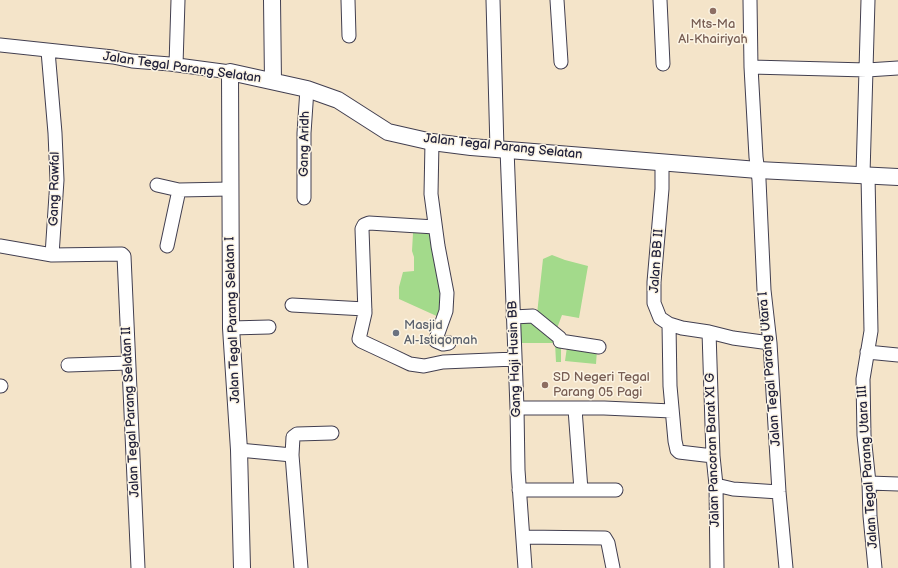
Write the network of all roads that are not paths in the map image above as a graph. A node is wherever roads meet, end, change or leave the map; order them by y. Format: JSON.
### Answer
{"nodes":[{"id":1,"x":178,"y":0,"type":"edge"},
{"id":2,"x":272,"y":0,"type":"edge"},
{"id":3,"x":348,"y":0,"type":"edge"},
{"id":4,"x":493,"y":0,"type":"edge"},
{"id":5,"x":557,"y":0,"type":"edge"},
{"id":6,"x":660,"y":0,"type":"edge"},
{"id":7,"x":750,"y":0,"type":"edge"},
{"id":8,"x":868,"y":0,"type":"edge"},
{"id":9,"x":349,"y":36,"type":"dead end"},
{"id":10,"x":0,"y":45,"type":"edge"},
{"id":11,"x":48,"y":51,"type":"junction"},
{"id":12,"x":561,"y":62,"type":"dead end"},
{"id":13,"x":176,"y":64,"type":"junction"},
{"id":14,"x":663,"y":64,"type":"dead end"},
{"id":15,"x":751,"y":67,"type":"junction"},
{"id":16,"x":898,"y":68,"type":"edge"},
{"id":17,"x":866,"y":70,"type":"junction"},
{"id":18,"x":230,"y":72,"type":"junction"},
{"id":19,"x":273,"y":81,"type":"junction"},
{"id":20,"x":307,"y":89,"type":"junction"},
{"id":21,"x":432,"y":142,"type":"junction"},
{"id":22,"x":502,"y":149,"type":"junction"},
{"id":23,"x":662,"y":162,"type":"junction"},
{"id":24,"x":758,"y":170,"type":"junction"},
{"id":25,"x":865,"y":174,"type":"junction"},
{"id":26,"x":898,"y":177,"type":"edge"},
{"id":27,"x":157,"y":185,"type":"dead end"},
{"id":28,"x":179,"y":190,"type":"junction"},
{"id":29,"x":230,"y":190,"type":"junction"},
{"id":30,"x":304,"y":198,"type":"dead end"},
{"id":31,"x":435,"y":227,"type":"junction"},
{"id":32,"x":0,"y":246,"type":"edge"},
{"id":33,"x":167,"y":246,"type":"dead end"},
{"id":34,"x":52,"y":255,"type":"junction"},
{"id":35,"x":292,"y":305,"type":"dead end"},
{"id":36,"x":365,"y":309,"type":"junction"},
{"id":37,"x":513,"y":317,"type":"junction"},
{"id":38,"x":669,"y":324,"type":"junction"},
{"id":39,"x":269,"y":327,"type":"dead end"},
{"id":40,"x":230,"y":328,"type":"junction"},
{"id":41,"x":709,"y":332,"type":"junction"},
{"id":42,"x":449,"y":343,"type":"dead end"},
{"id":43,"x":770,"y":343,"type":"junction"},
{"id":44,"x":599,"y":347,"type":"dead end"},
{"id":45,"x":867,"y":352,"type":"junction"},
{"id":46,"x":898,"y":355,"type":"edge"},
{"id":47,"x":514,"y":359,"type":"junction"},
{"id":48,"x":128,"y":363,"type":"junction"},
{"id":49,"x":68,"y":365,"type":"dead end"},
{"id":50,"x":517,"y":408,"type":"junction"},
{"id":51,"x":575,"y":409,"type":"junction"},
{"id":52,"x":672,"y":411,"type":"junction"},
{"id":53,"x":332,"y":433,"type":"dead end"},
{"id":54,"x":239,"y":450,"type":"junction"},
{"id":55,"x":292,"y":455,"type":"junction"},
{"id":56,"x":713,"y":456,"type":"junction"},
{"id":57,"x":869,"y":483,"type":"junction"},
{"id":58,"x":898,"y":484,"type":"edge"},
{"id":59,"x":716,"y":485,"type":"junction"},
{"id":60,"x":519,"y":490,"type":"junction"},
{"id":61,"x":581,"y":490,"type":"junction"},
{"id":62,"x":616,"y":490,"type":"dead end"},
{"id":63,"x":778,"y":492,"type":"junction"},
{"id":64,"x":523,"y":537,"type":"junction"},
{"id":65,"x":138,"y":568,"type":"edge"},
{"id":66,"x":242,"y":568,"type":"edge"},
{"id":67,"x":301,"y":568,"type":"edge"},
{"id":68,"x":525,"y":568,"type":"edge"},
{"id":69,"x":613,"y":568,"type":"edge"},
{"id":70,"x":717,"y":568,"type":"edge"},
{"id":71,"x":786,"y":568,"type":"edge"},
{"id":72,"x":875,"y":568,"type":"edge"}],
"edges":[{"from":1,"to":13,"type":"street"},
{"from":2,"to":19,"type":"street"},
{"from":3,"to":9,"type":"street"},
{"from":4,"to":22,"type":"street","name":"Gang Haji Husin BB"},
{"from":5,"to":12,"type":"street"},
{"from":6,"to":14,"type":"street"},
{"from":7,"to":15,"type":"street","name":"Jalan Tegal Parang Utara I"},
{"from":8,"to":17,"type":"street","name":"Jalan Tegal Parang Utara III"},
{"from":10,"to":11,"type":"street","name":"Jalan Tegal Parang Selatan"},
{"from":11,"to":13,"type":"street","name":"Jalan Tegal Parang Selatan"},
{"from":11,"to":34,"type":"street","name":"Gang Rawfal"},
{"from":13,"to":18,"type":"street","name":"Jalan Tegal Parang Selatan"},
{"from":15,"to":17,"type":"street"},
{"from":15,"to":24,"type":"street","name":"Jalan Tegal Parang Utara I"},
{"from":16,"to":17,"type":"street"},
{"from":17,"to":25,"type":"street","name":"Jalan Tegal Parang Utara III"},
{"from":18,"to":19,"type":"street","name":"Jalan Tegal Parang Selatan"},
{"from":18,"to":29,"type":"street","name":"Jalan Tegal Parang Selatan I"},
{"from":19,"to":20,"type":"street","name":"Jalan Tegal Parang Selatan"},
{"from":20,"to":21,"type":"street","name":"Jalan Tegal Parang Selatan"},
{"from":20,"to":30,"type":"street","name":"Gang Aridh"},
{"from":21,"to":22,"type":"street","name":"Jalan Tegal Parang Selatan"},
{"from":21,"to":31,"type":"street"},
{"from":22,"to":23,"type":"street","name":"Jalan Tegal Parang Selatan"},
{"from":22,"to":37,"type":"street","name":"Gang Haji Husin BB"},
{"from":23,"to":24,"type":"street","name":"Jalan Tegal Parang Selatan"},
{"from":23,"to":38,"type":"street","name":"Jalan BB II"},
{"from":24,"to":25,"type":"street","name":"Jalan Tegal Parang Selatan"},
{"from":24,"to":43,"type":"street","name":"Jalan Tegal Parang Utara I"},
{"from":25,"to":26,"type":"street","name":"Jalan Tegal Parang Selatan"},
{"from":25,"to":45,"type":"street","name":"Jalan Tegal Parang Utara III"},
{"from":27,"to":28,"type":"street"},
{"from":28,"to":29,"type":"street"},
{"from":28,"to":33,"type":"street"},
{"from":29,"to":40,"type":"street","name":"Jalan Tegal Parang Selatan I"},
{"from":31,"to":36,"type":"street"},
{"from":31,"to":42,"type":"street"},
{"from":32,"to":34,"type":"street"},
{"from":34,"to":48,"type":"street","name":"Jalan Tegal Parang Selatan II"},
{"from":35,"to":36,"type":"street"},
{"from":36,"to":47,"type":"street"},
{"from":37,"to":44,"type":"street"},
{"from":37,"to":47,"type":"street","name":"Gang Haji Husin BB"},
{"from":38,"to":41,"type":"street"},
{"from":38,"to":52,"type":"street"},
{"from":39,"to":40,"type":"street"},
{"from":40,"to":54,"type":"street","name":"Jalan Tegal Parang Selatan I"},
{"from":41,"to":43,"type":"street"},
{"from":41,"to":56,"type":"street","name":"Jalan Pancoran Barat XI G"},
{"from":43,"to":63,"type":"street","name":"Jalan Tegal Parang Utara I"},
{"from":45,"to":46,"type":"street"},
{"from":45,"to":57,"type":"street","name":"Jalan Tegal Parang Utara III"},
{"from":47,"to":50,"type":"street","name":"Gang Haji Husin BB"},
{"from":48,"to":49,"type":"street"},
{"from":48,"to":65,"type":"street","name":"Jalan Tegal Parang Selatan II"},
{"from":50,"to":51,"type":"street"},
{"from":50,"to":60,"type":"street","name":"Gang Haji Husin BB"},
{"from":51,"to":52,"type":"street"},
{"from":51,"to":61,"type":"street"},
{"from":52,"to":56,"type":"street"},
{"from":53,"to":55,"type":"street"},
{"from":54,"to":55,"type":"street"},
{"from":54,"to":66,"type":"street","name":"Jalan Tegal Parang Selatan I"},
{"from":55,"to":67,"type":"street"},
{"from":56,"to":59,"type":"street","name":"Jalan Pancoran Barat XI G"},
{"from":57,"to":58,"type":"street"},
{"from":57,"to":72,"type":"street","name":"Jalan Tegal Parang Utara III"},
{"from":59,"to":63,"type":"street"},
{"from":59,"to":70,"type":"street","name":"Jalan Pancoran Barat XI G"},
{"from":60,"to":61,"type":"street"},
{"from":60,"to":64,"type":"street","name":"Gang Haji Husin BB"},
{"from":61,"to":62,"type":"street"},
{"from":63,"to":71,"type":"street","name":"Jalan Tegal Parang Utara I"},
{"from":64,"to":68,"type":"street","name":"Gang Haji Husin BB"},
{"from":64,"to":69,"type":"street"}]}
